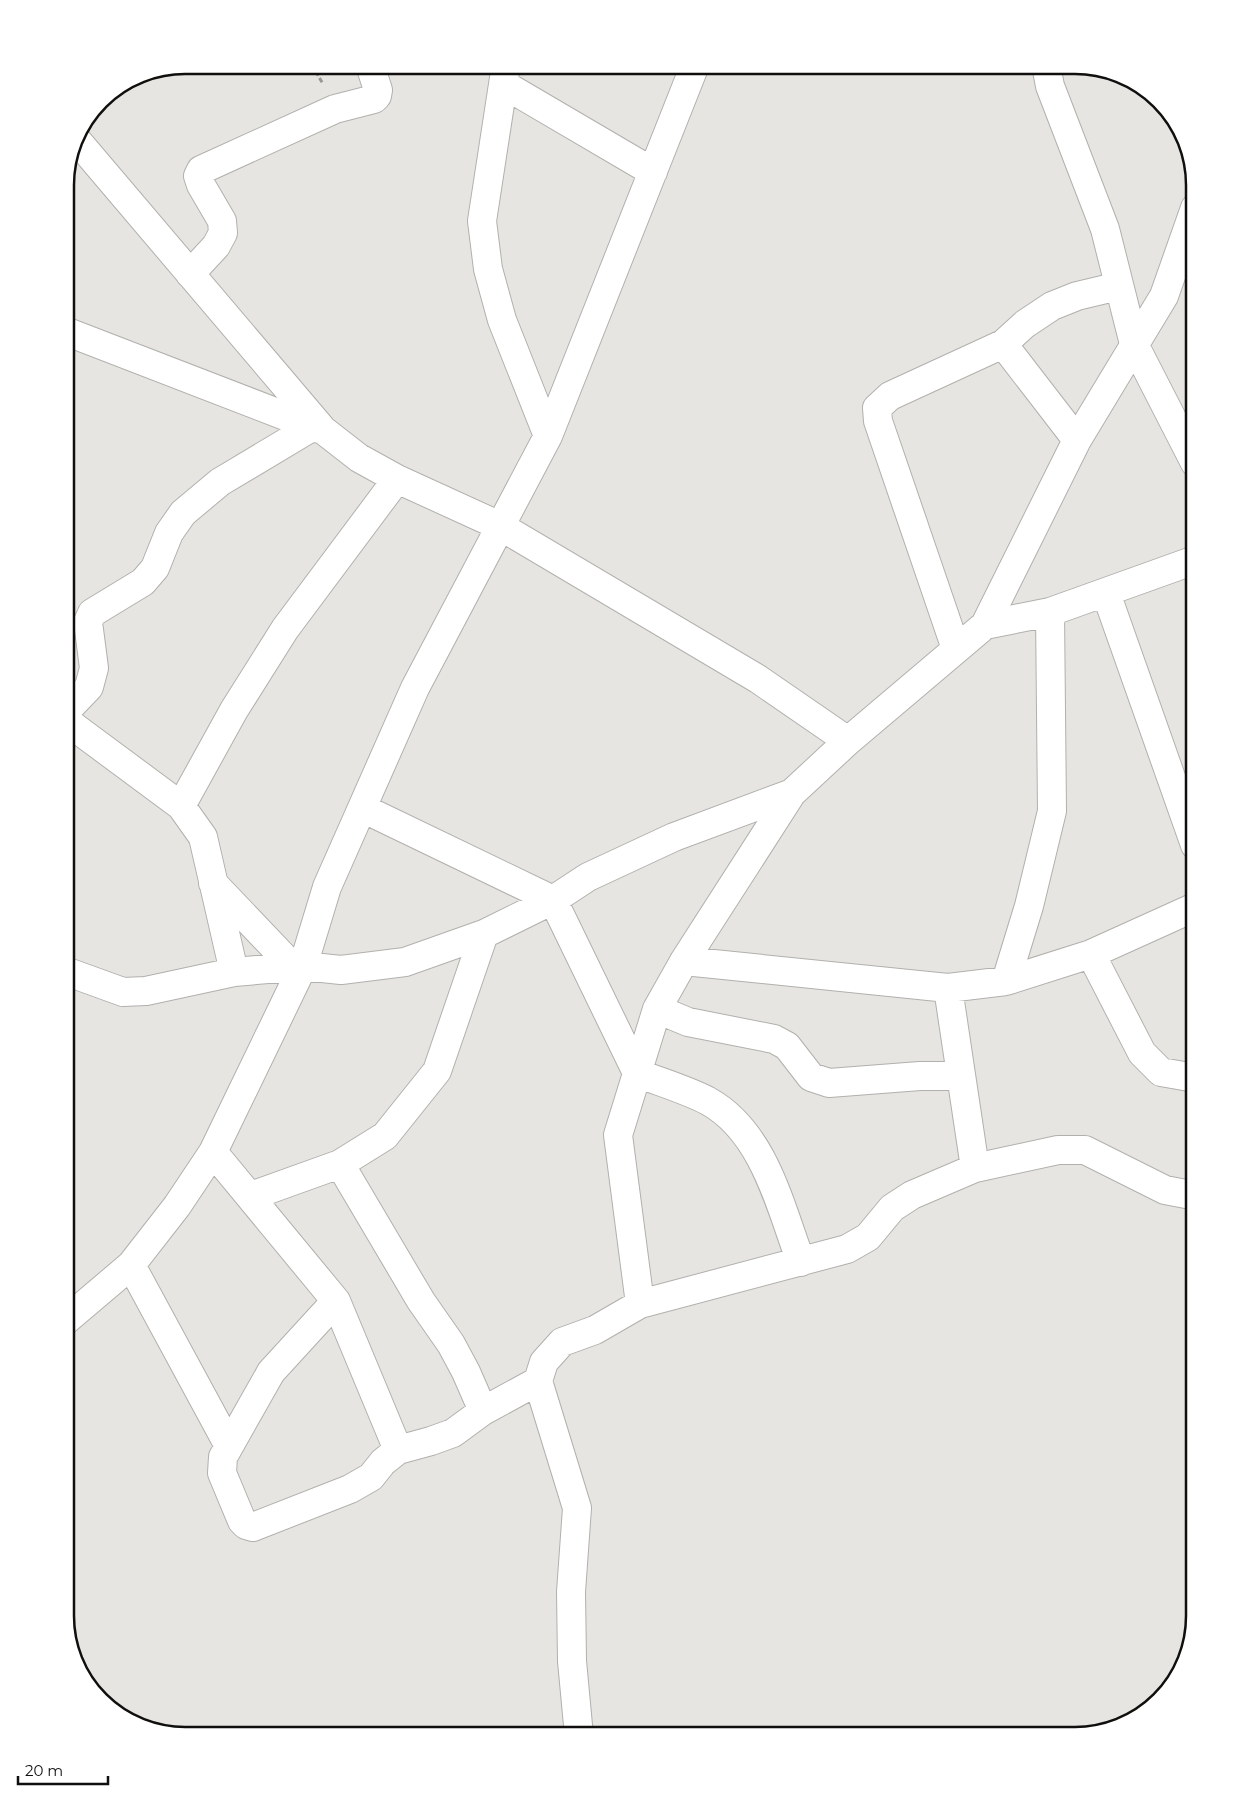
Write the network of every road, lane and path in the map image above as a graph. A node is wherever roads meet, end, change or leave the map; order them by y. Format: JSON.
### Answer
{"nodes":[{"id":1,"x":373,"y":74,"type":"edge"},
{"id":2,"x":505,"y":74,"type":"edge"},
{"id":3,"x":691,"y":74,"type":"edge"},
{"id":4,"x":1048,"y":74,"type":"edge"},
{"id":5,"x":81,"y":145,"type":"edge"},
{"id":6,"x":653,"y":172,"type":"junction"},
{"id":7,"x":1186,"y":234,"type":"edge"},
{"id":8,"x":190,"y":274,"type":"junction"},
{"id":9,"x":1119,"y":286,"type":"junction"},
{"id":10,"x":74,"y":334,"type":"edge"},
{"id":11,"x":1003,"y":344,"type":"junction"},
{"id":12,"x":1134,"y":344,"type":"junction"},
{"id":13,"x":317,"y":429,"type":"junction"},
{"id":14,"x":548,"y":436,"type":"junction"},
{"id":15,"x":1077,"y":440,"type":"junction"},
{"id":16,"x":1186,"y":445,"type":"edge"},
{"id":17,"x":396,"y":480,"type":"junction"},
{"id":18,"x":500,"y":526,"type":"junction"},
{"id":19,"x":1186,"y":563,"type":"edge"},
{"id":20,"x":1106,"y":593,"type":"junction"},
{"id":21,"x":1050,"y":612,"type":"junction"},
{"id":22,"x":985,"y":625,"type":"junction"},
{"id":23,"x":956,"y":650,"type":"junction"},
{"id":24,"x":74,"y":703,"type":"edge"},
{"id":25,"x":74,"y":727,"type":"edge"},
{"id":26,"x":848,"y":741,"type":"junction"},
{"id":27,"x":792,"y":793,"type":"junction"},
{"id":28,"x":181,"y":806,"type":"junction"},
{"id":29,"x":362,"y":808,"type":"junction"},
{"id":30,"x":1186,"y":820,"type":"edge"},
{"id":31,"x":213,"y":882,"type":"junction"},
{"id":32,"x":553,"y":900,"type":"junction"},
{"id":33,"x":1186,"y":910,"type":"edge"},
{"id":34,"x":484,"y":934,"type":"junction"},
{"id":35,"x":1091,"y":954,"type":"junction"},
{"id":36,"x":684,"y":961,"type":"junction"},
{"id":37,"x":298,"y":967,"type":"junction"},
{"id":38,"x":234,"y":972,"type":"junction"},
{"id":39,"x":74,"y":974,"type":"edge"},
{"id":40,"x":1006,"y":981,"type":"junction"},
{"id":41,"x":948,"y":988,"type":"junction"},
{"id":42,"x":657,"y":1009,"type":"junction"},
{"id":43,"x":637,"y":1073,"type":"junction"},
{"id":44,"x":960,"y":1076,"type":"junction"},
{"id":45,"x":1186,"y":1076,"type":"edge"},
{"id":46,"x":213,"y":1152,"type":"junction"},
{"id":47,"x":340,"y":1164,"type":"junction"},
{"id":48,"x":975,"y":1168,"type":"junction"},
{"id":49,"x":1186,"y":1194,"type":"edge"},
{"id":50,"x":251,"y":1196,"type":"junction"},
{"id":51,"x":801,"y":1262,"type":"junction"},
{"id":52,"x":131,"y":1265,"type":"junction"},
{"id":53,"x":336,"y":1300,"type":"junction"},
{"id":54,"x":640,"y":1304,"type":"junction"},
{"id":55,"x":74,"y":1313,"type":"edge"},
{"id":56,"x":538,"y":1381,"type":"junction"},
{"id":57,"x":483,"y":1411,"type":"junction"},
{"id":58,"x":229,"y":1446,"type":"junction"},
{"id":59,"x":398,"y":1450,"type":"junction"},
{"id":60,"x":578,"y":1727,"type":"edge"}],
"edges":[{"from":1,"to":8,"type":"street"},
{"from":2,"to":6,"type":"street"},
{"from":2,"to":14,"type":"street"},
{"from":3,"to":6,"type":"street"},
{"from":4,"to":9,"type":"street"},
{"from":5,"to":8,"type":"street"},
{"from":6,"to":14,"type":"street"},
{"from":7,"to":12,"type":"street"},
{"from":8,"to":13,"type":"street"},
{"from":9,"to":11,"type":"street"},
{"from":9,"to":12,"type":"street"},
{"from":10,"to":13,"type":"street"},
{"from":11,"to":15,"type":"street"},
{"from":11,"to":23,"type":"street"},
{"from":12,"to":15,"type":"street"},
{"from":12,"to":16,"type":"street"},
{"from":13,"to":17,"type":"street"},
{"from":13,"to":24,"type":"street"},
{"from":14,"to":18,"type":"street"},
{"from":15,"to":22,"type":"street"},
{"from":17,"to":18,"type":"street"},
{"from":17,"to":28,"type":"street"},
{"from":18,"to":26,"type":"street"},
{"from":18,"to":29,"type":"street"},
{"from":19,"to":20,"type":"street"},
{"from":20,"to":21,"type":"street"},
{"from":20,"to":30,"type":"street"},
{"from":21,"to":22,"type":"street"},
{"from":21,"to":40,"type":"street"},
{"from":22,"to":23,"type":"street"},
{"from":23,"to":26,"type":"street"},
{"from":25,"to":28,"type":"street"},
{"from":26,"to":27,"type":"street"},
{"from":27,"to":32,"type":"street"},
{"from":27,"to":36,"type":"street"},
{"from":28,"to":31,"type":"street"},
{"from":29,"to":32,"type":"street"},
{"from":29,"to":37,"type":"street"},
{"from":31,"to":37,"type":"street"},
{"from":31,"to":38,"type":"street"},
{"from":32,"to":34,"type":"street"},
{"from":32,"to":43,"type":"street"},
{"from":33,"to":35,"type":"street"},
{"from":34,"to":37,"type":"street"},
{"from":34,"to":47,"type":"street"},
{"from":35,"to":40,"type":"street"},
{"from":35,"to":45,"type":"street"},
{"from":36,"to":41,"type":"street"},
{"from":36,"to":42,"type":"street"},
{"from":37,"to":38,"type":"street"},
{"from":37,"to":46,"type":"street"},
{"from":38,"to":39,"type":"street"},
{"from":40,"to":41,"type":"street"},
{"from":41,"to":44,"type":"street"},
{"from":42,"to":43,"type":"street"},
{"from":42,"to":44,"type":"street"},
{"from":43,"to":51,"type":"street"},
{"from":43,"to":54,"type":"street"},
{"from":44,"to":48,"type":"street"},
{"from":46,"to":50,"type":"street"},
{"from":46,"to":52,"type":"street"},
{"from":47,"to":50,"type":"street"},
{"from":47,"to":57,"type":"street"},
{"from":48,"to":49,"type":"street"},
{"from":48,"to":51,"type":"street"},
{"from":50,"to":53,"type":"street"},
{"from":51,"to":54,"type":"street"},
{"from":52,"to":55,"type":"street"},
{"from":52,"to":58,"type":"street"},
{"from":53,"to":58,"type":"street"},
{"from":53,"to":59,"type":"street"},
{"from":54,"to":56,"type":"street"},
{"from":56,"to":57,"type":"street"},
{"from":56,"to":60,"type":"street"},
{"from":57,"to":59,"type":"street"},
{"from":58,"to":59,"type":"street"}]}
